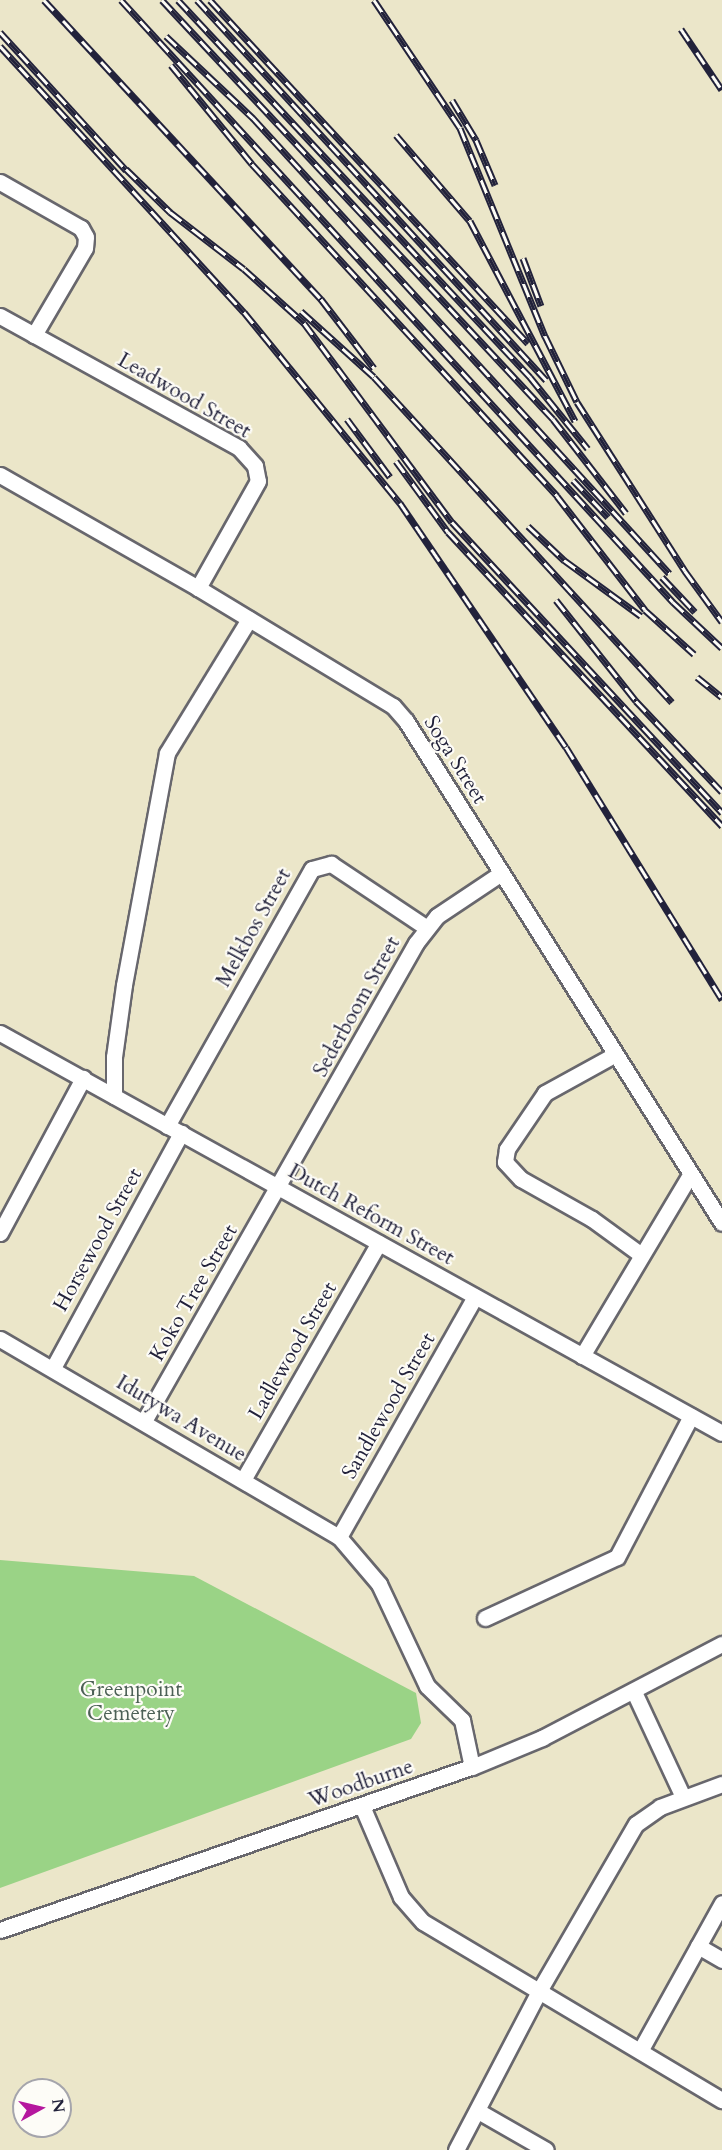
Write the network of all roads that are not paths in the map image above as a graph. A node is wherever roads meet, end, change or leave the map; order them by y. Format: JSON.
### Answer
{"nodes":[{"id":1,"x":0,"y":182,"type":"edge"},
{"id":2,"x":0,"y":316,"type":"edge"},
{"id":3,"x":34,"y":335,"type":"junction"},
{"id":4,"x":0,"y":475,"type":"edge"},
{"id":5,"x":198,"y":588,"type":"junction"},
{"id":6,"x":249,"y":619,"type":"junction"},
{"id":7,"x":500,"y":874,"type":"junction"},
{"id":8,"x":427,"y":928,"type":"junction"},
{"id":9,"x":0,"y":1033,"type":"edge"},
{"id":10,"x":614,"y":1055,"type":"junction"},
{"id":11,"x":83,"y":1078,"type":"junction"},
{"id":12,"x":114,"y":1096,"type":"junction"},
{"id":13,"x":167,"y":1126,"type":"junction"},
{"id":14,"x":181,"y":1133,"type":"junction"},
{"id":15,"x":690,"y":1175,"type":"junction"},
{"id":16,"x":280,"y":1187,"type":"junction"},
{"id":17,"x":722,"y":1223,"type":"edge"},
{"id":18,"x":0,"y":1233,"type":"edge"},
{"id":19,"x":379,"y":1243,"type":"junction"},
{"id":20,"x":640,"y":1254,"type":"junction"},
{"id":21,"x":475,"y":1297,"type":"junction"},
{"id":22,"x":0,"y":1339,"type":"edge"},
{"id":23,"x":582,"y":1356,"type":"junction"},
{"id":24,"x":52,"y":1368,"type":"junction"},
{"id":25,"x":691,"y":1416,"type":"junction"},
{"id":26,"x":144,"y":1421,"type":"junction"},
{"id":27,"x":722,"y":1433,"type":"edge"},
{"id":28,"x":243,"y":1480,"type":"junction"},
{"id":29,"x":339,"y":1537,"type":"junction"},
{"id":30,"x":485,"y":1618,"type":"dead end"},
{"id":31,"x":722,"y":1644,"type":"edge"},
{"id":32,"x":634,"y":1692,"type":"junction"},
{"id":33,"x":472,"y":1767,"type":"junction"},
{"id":34,"x":722,"y":1784,"type":"edge"},
{"id":35,"x":683,"y":1797,"type":"junction"},
{"id":36,"x":362,"y":1806,"type":"junction"},
{"id":37,"x":722,"y":1904,"type":"edge"},
{"id":38,"x":0,"y":1930,"type":"edge"},
{"id":39,"x":698,"y":1946,"type":"junction"},
{"id":40,"x":722,"y":1960,"type":"edge"},
{"id":41,"x":539,"y":1991,"type":"junction"},
{"id":42,"x":640,"y":2051,"type":"junction"},
{"id":43,"x":722,"y":2100,"type":"edge"},
{"id":44,"x":478,"y":2111,"type":"junction"},
{"id":45,"x":456,"y":2150,"type":"edge"},
{"id":46,"x":546,"y":2150,"type":"edge"}],
"edges":[{"from":1,"to":3,"type":"street"},
{"from":2,"to":3,"type":"street","name":"Leadwood Street"},
{"from":3,"to":5,"type":"street","name":"Leadwood Street"},
{"from":4,"to":5,"type":"street","name":"Soga Street"},
{"from":5,"to":6,"type":"street","name":"Soga Street"},
{"from":6,"to":7,"type":"street","name":"Soga Street"},
{"from":6,"to":12,"type":"street"},
{"from":7,"to":8,"type":"street","name":"Sederboom Street"},
{"from":7,"to":10,"type":"street","name":"Soga Street"},
{"from":8,"to":13,"type":"street","name":"Melkbos Street"},
{"from":8,"to":16,"type":"street","name":"Sederboom Street"},
{"from":9,"to":11,"type":"street","name":"Dutch Reform Street"},
{"from":10,"to":15,"type":"street","name":"Soga Street"},
{"from":10,"to":20,"type":"street"},
{"from":11,"to":12,"type":"street","name":"Dutch Reform Street"},
{"from":11,"to":18,"type":"street"},
{"from":12,"to":13,"type":"street","name":"Dutch Reform Street"},
{"from":13,"to":14,"type":"street","name":"Dutch Reform Street"},
{"from":14,"to":16,"type":"street","name":"Dutch Reform Street"},
{"from":14,"to":24,"type":"street","name":"Horsewood Street"},
{"from":15,"to":17,"type":"street","name":"Soga Street"},
{"from":15,"to":20,"type":"street"},
{"from":16,"to":19,"type":"street","name":"Dutch Reform Street"},
{"from":16,"to":26,"type":"street","name":"Koko Tree Street"},
{"from":19,"to":21,"type":"street","name":"Dutch Reform Street"},
{"from":19,"to":28,"type":"street","name":"Ladlewood Street"},
{"from":20,"to":23,"type":"street"},
{"from":21,"to":23,"type":"street","name":"Dutch Reform Street"},
{"from":21,"to":29,"type":"street","name":"Sandlewood Street"},
{"from":22,"to":24,"type":"street","name":"Idutywa Avenue"},
{"from":23,"to":25,"type":"street","name":"Dutch Reform Street"},
{"from":24,"to":26,"type":"street","name":"Idutywa Avenue"},
{"from":25,"to":27,"type":"street","name":"Dutch Reform Street"},
{"from":25,"to":30,"type":"street"},
{"from":26,"to":28,"type":"street","name":"Idutywa Avenue"},
{"from":28,"to":29,"type":"street","name":"Idutywa Avenue"},
{"from":29,"to":33,"type":"street","name":"Idutywa Avenue"},
{"from":31,"to":32,"type":"street","name":"Woodburne"},
{"from":32,"to":33,"type":"street","name":"Woodburne"},
{"from":32,"to":35,"type":"street"},
{"from":33,"to":36,"type":"street","name":"Woodburne"},
{"from":34,"to":35,"type":"street"},
{"from":35,"to":41,"type":"street"},
{"from":36,"to":38,"type":"street","name":"Woodburne"},
{"from":36,"to":41,"type":"street"},
{"from":37,"to":39,"type":"street"},
{"from":39,"to":40,"type":"street"},
{"from":39,"to":42,"type":"street"},
{"from":41,"to":42,"type":"street"},
{"from":41,"to":44,"type":"street"},
{"from":42,"to":43,"type":"street"},
{"from":44,"to":45,"type":"street"},
{"from":44,"to":46,"type":"street"}]}
